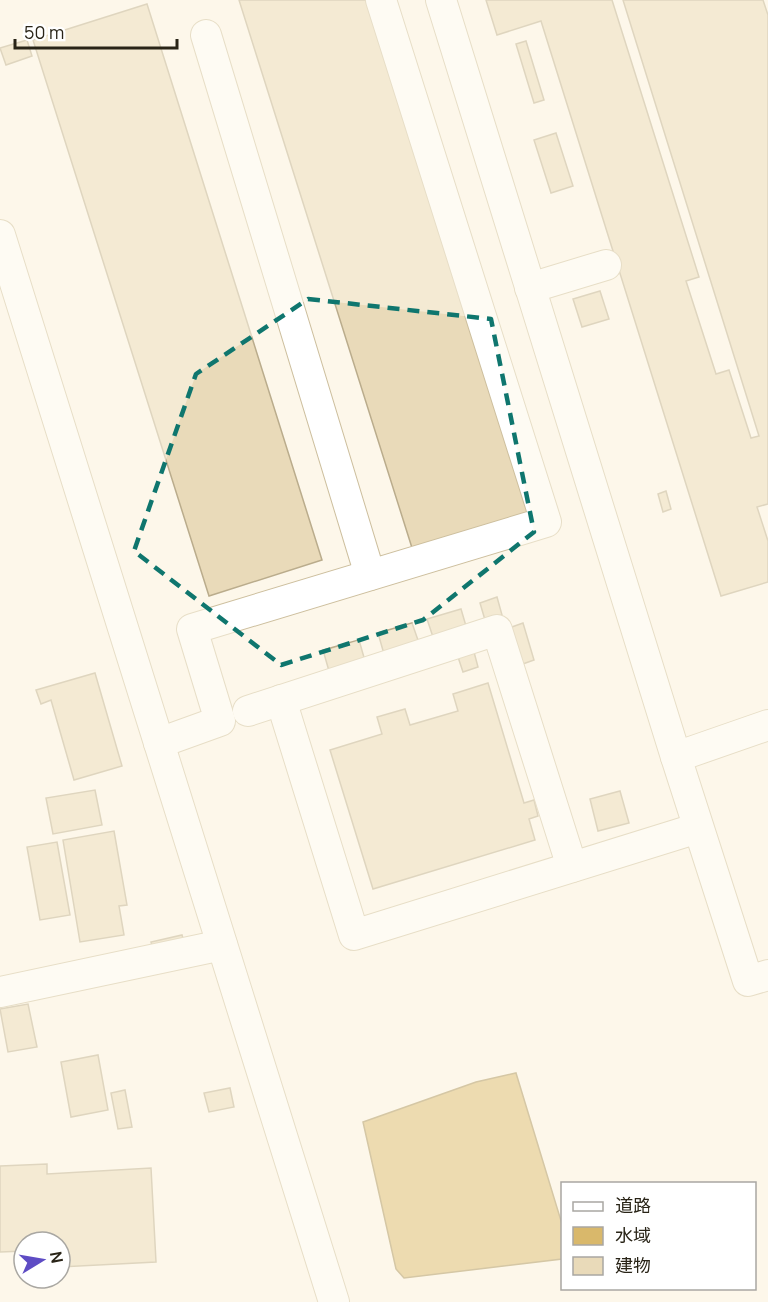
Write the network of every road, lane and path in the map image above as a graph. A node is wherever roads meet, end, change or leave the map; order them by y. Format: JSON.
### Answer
{"nodes":[{"id":1,"x":381,"y":0,"type":"edge"},
{"id":2,"x":441,"y":0,"type":"edge"},
{"id":3,"x":206,"y":35,"type":"dead end"},
{"id":4,"x":0,"y":235,"type":"edge"},
{"id":5,"x":606,"y":265,"type":"dead end"},
{"id":6,"x":530,"y":288,"type":"junction"},
{"id":7,"x":370,"y":575,"type":"junction"},
{"id":8,"x":281,"y":700,"type":"junction"},
{"id":9,"x":248,"y":711,"type":"dead end"},
{"id":10,"x":768,"y":725,"type":"edge"},
{"id":11,"x":159,"y":743,"type":"junction"},
{"id":12,"x":676,"y":757,"type":"junction"},
{"id":13,"x":698,"y":828,"type":"junction"},
{"id":14,"x":572,"y":867,"type":"junction"},
{"id":15,"x":222,"y":945,"type":"junction"},
{"id":16,"x":768,"y":975,"type":"edge"},
{"id":17,"x":0,"y":992,"type":"edge"},
{"id":18,"x":334,"y":1302,"type":"edge"}],
"edges":[{"from":1,"to":7,"type":"street"},
{"from":2,"to":6,"type":"street"},
{"from":3,"to":7,"type":"street"},
{"from":4,"to":11,"type":"street"},
{"from":5,"to":6,"type":"street"},
{"from":6,"to":12,"type":"street"},
{"from":7,"to":11,"type":"street"},
{"from":8,"to":9,"type":"street"},
{"from":8,"to":14,"type":"street"},
{"from":8,"to":14,"type":"street"},
{"from":10,"to":12,"type":"street"},
{"from":11,"to":15,"type":"street"},
{"from":12,"to":13,"type":"street"},
{"from":13,"to":14,"type":"street"},
{"from":13,"to":16,"type":"street"},
{"from":15,"to":17,"type":"street"},
{"from":15,"to":18,"type":"street"}]}
